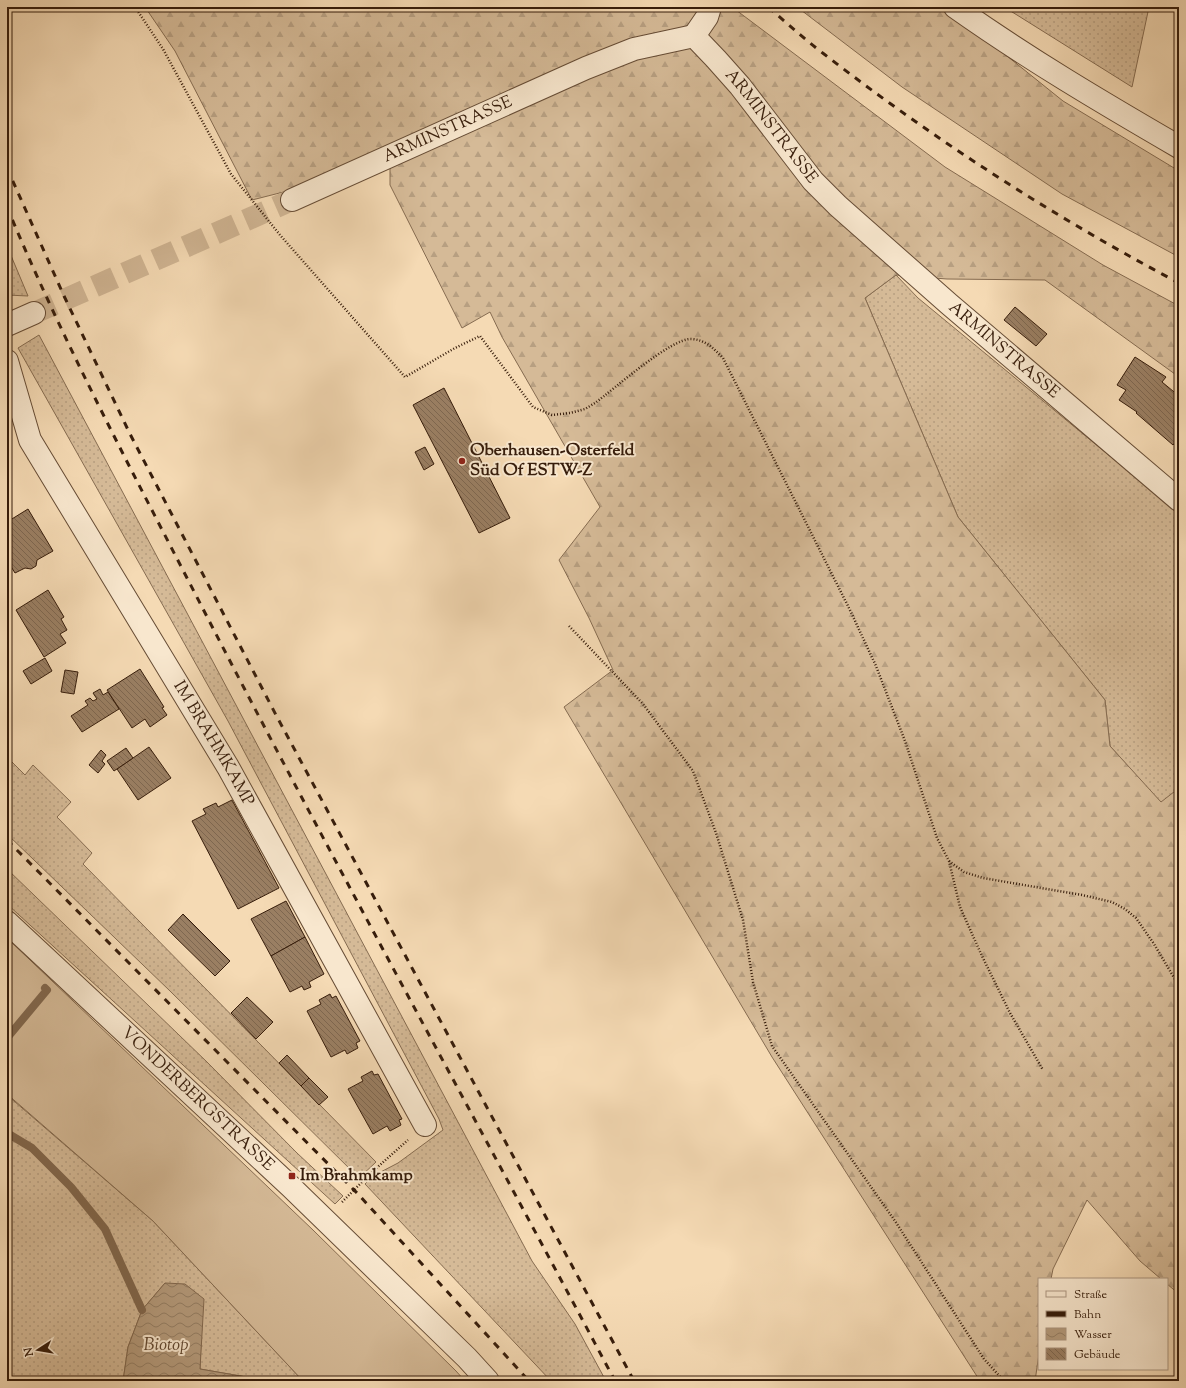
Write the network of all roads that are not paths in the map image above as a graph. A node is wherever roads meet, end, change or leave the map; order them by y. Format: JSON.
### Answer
{"nodes":[{"id":1,"x":710,"y":7,"type":"edge"},
{"id":2,"x":955,"y":7,"type":"edge"},
{"id":3,"x":694,"y":36,"type":"junction"},
{"id":4,"x":1179,"y":147,"type":"edge"},
{"id":5,"x":292,"y":200,"type":"tunnel mouth"},
{"id":6,"x":34,"y":313,"type":"tunnel mouth"},
{"id":7,"x":7,"y":325,"type":"edge"},
{"id":8,"x":7,"y":361,"type":"edge"},
{"id":9,"x":1179,"y":500,"type":"edge"},
{"id":10,"x":8,"y":925,"type":"edge"},
{"id":11,"x":425,"y":1125,"type":"road end"},
{"id":12,"x":488,"y":1381,"type":"edge"}],
"edges":[{"from":1,"to":3,"type":"street"},
{"from":2,"to":4,"type":"street"},
{"from":3,"to":5,"type":"street","name":"ARMINSTRASSE"},
{"from":3,"to":9,"type":"street","name":"ARMINSTRASSE"},
{"from":6,"to":7,"type":"street"},
{"from":8,"to":11,"type":"street","name":"IM BRAHMKAMP"},
{"from":10,"to":12,"type":"street","name":"VONDERBERGSTRASSE"}]}
